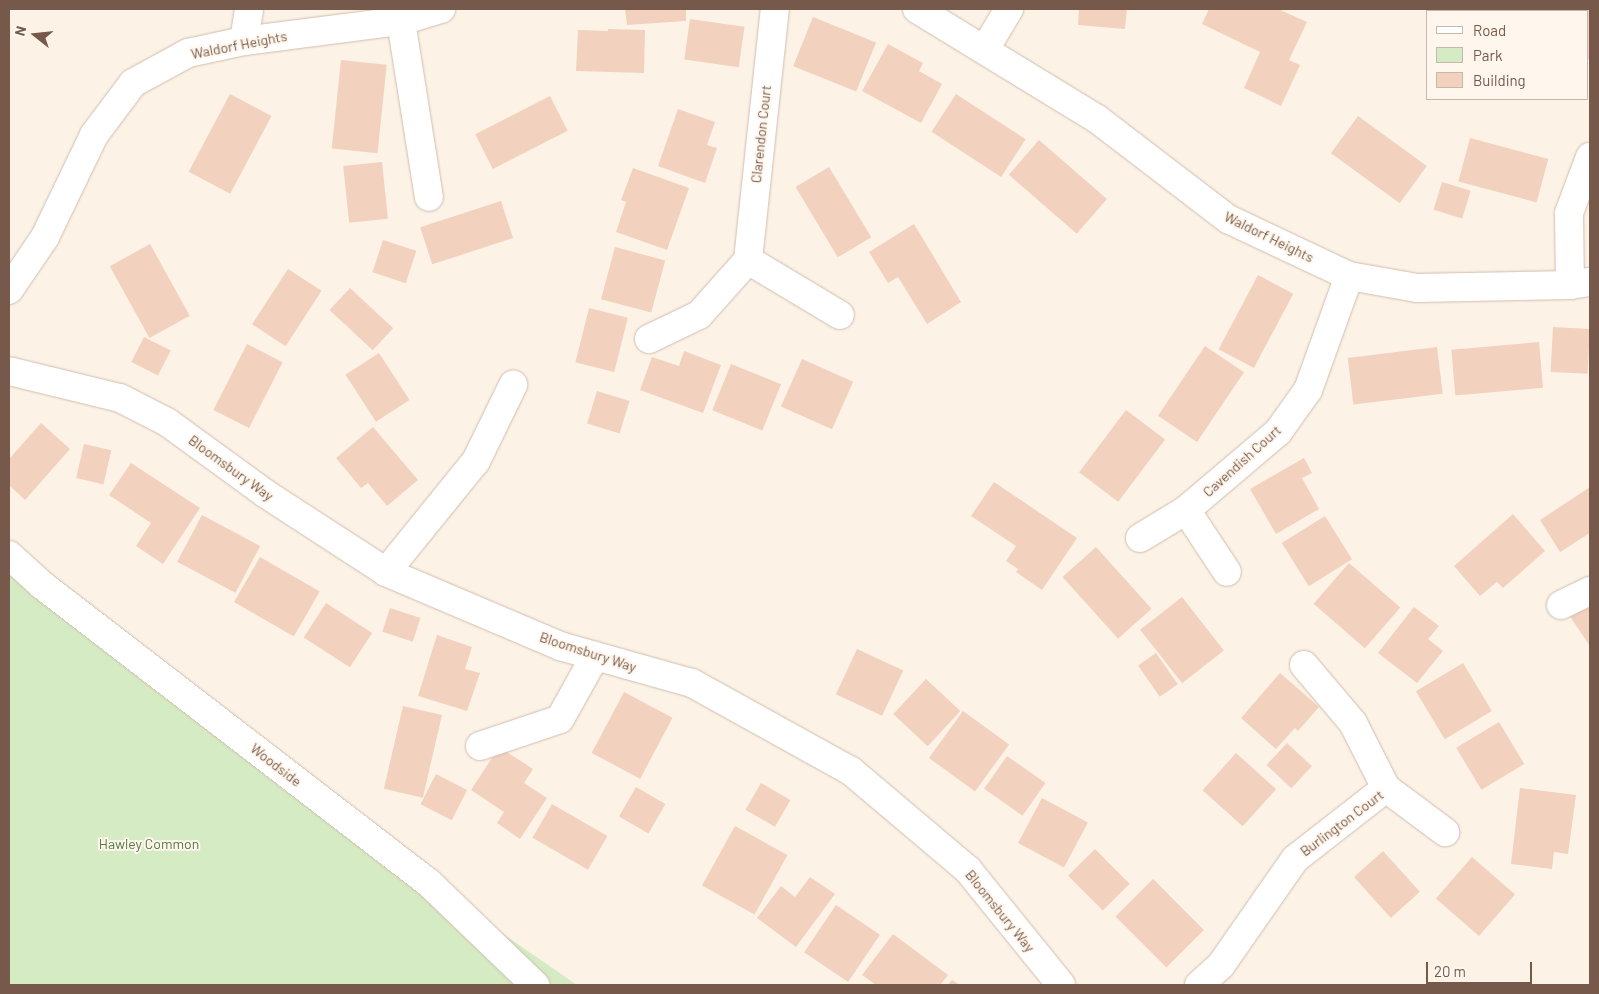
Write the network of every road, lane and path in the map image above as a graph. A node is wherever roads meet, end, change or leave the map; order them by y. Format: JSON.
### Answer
{"nodes":[{"id":1,"x":249,"y":9,"type":"edge"},
{"id":2,"x":441,"y":9,"type":"edge"},
{"id":3,"x":775,"y":9,"type":"edge"},
{"id":4,"x":917,"y":9,"type":"edge"},
{"id":5,"x":1009,"y":9,"type":"edge"},
{"id":6,"x":401,"y":21,"type":"junction"},
{"id":7,"x":244,"y":41,"type":"junction"},
{"id":8,"x":985,"y":49,"type":"junction"},
{"id":9,"x":1590,"y":157,"type":"edge"},
{"id":10,"x":429,"y":197,"type":"dead end"},
{"id":11,"x":748,"y":260,"type":"junction"},
{"id":12,"x":1349,"y":276,"type":"junction"},
{"id":13,"x":1580,"y":283,"type":"edge"},
{"id":14,"x":9,"y":290,"type":"edge"},
{"id":15,"x":840,"y":315,"type":"dead end"},
{"id":16,"x":649,"y":339,"type":"dead end"},
{"id":17,"x":9,"y":371,"type":"edge"},
{"id":18,"x":513,"y":385,"type":"dead end"},
{"id":19,"x":1186,"y":510,"type":"junction"},
{"id":20,"x":1140,"y":538,"type":"dead end"},
{"id":21,"x":9,"y":555,"type":"edge"},
{"id":22,"x":386,"y":572,"type":"junction"},
{"id":23,"x":1227,"y":572,"type":"dead end"},
{"id":24,"x":1590,"y":591,"type":"edge"},
{"id":25,"x":1561,"y":605,"type":"dead end"},
{"id":26,"x":595,"y":656,"type":"junction"},
{"id":27,"x":1304,"y":665,"type":"dead end"},
{"id":28,"x":480,"y":746,"type":"dead end"},
{"id":29,"x":1386,"y":788,"type":"junction"},
{"id":30,"x":1445,"y":832,"type":"dead end"},
{"id":31,"x":535,"y":985,"type":"edge"},
{"id":32,"x":1061,"y":985,"type":"edge"},
{"id":33,"x":1199,"y":985,"type":"edge"}],
"edges":[{"from":1,"to":7,"type":"street"},
{"from":2,"to":6,"type":"street","name":"Waldorf Heights"},
{"from":3,"to":11,"type":"street","name":"Clarendon Court"},
{"from":4,"to":8,"type":"street","name":"Waldorf Heights"},
{"from":5,"to":8,"type":"street"},
{"from":6,"to":7,"type":"street","name":"Waldorf Heights"},
{"from":6,"to":10,"type":"street"},
{"from":7,"to":14,"type":"street","name":"Waldorf Heights"},
{"from":8,"to":12,"type":"street","name":"Waldorf Heights"},
{"from":9,"to":13,"type":"street"},
{"from":11,"to":15,"type":"street"},
{"from":11,"to":16,"type":"street"},
{"from":12,"to":13,"type":"street","name":"Waldorf Heights"},
{"from":12,"to":19,"type":"street","name":"Cavendish Court"},
{"from":17,"to":22,"type":"street","name":"Bloomsbury Way"},
{"from":18,"to":22,"type":"street"},
{"from":19,"to":20,"type":"street","name":"Cavendish Court"},
{"from":19,"to":23,"type":"street"},
{"from":21,"to":31,"type":"street","name":"Woodside"},
{"from":22,"to":26,"type":"street","name":"Bloomsbury Way"},
{"from":24,"to":25,"type":"street"},
{"from":26,"to":28,"type":"street"},
{"from":26,"to":32,"type":"street","name":"Bloomsbury Way"},
{"from":27,"to":29,"type":"street"},
{"from":29,"to":30,"type":"street","name":"Burlington Court"},
{"from":29,"to":33,"type":"street","name":"Burlington Court"}]}
